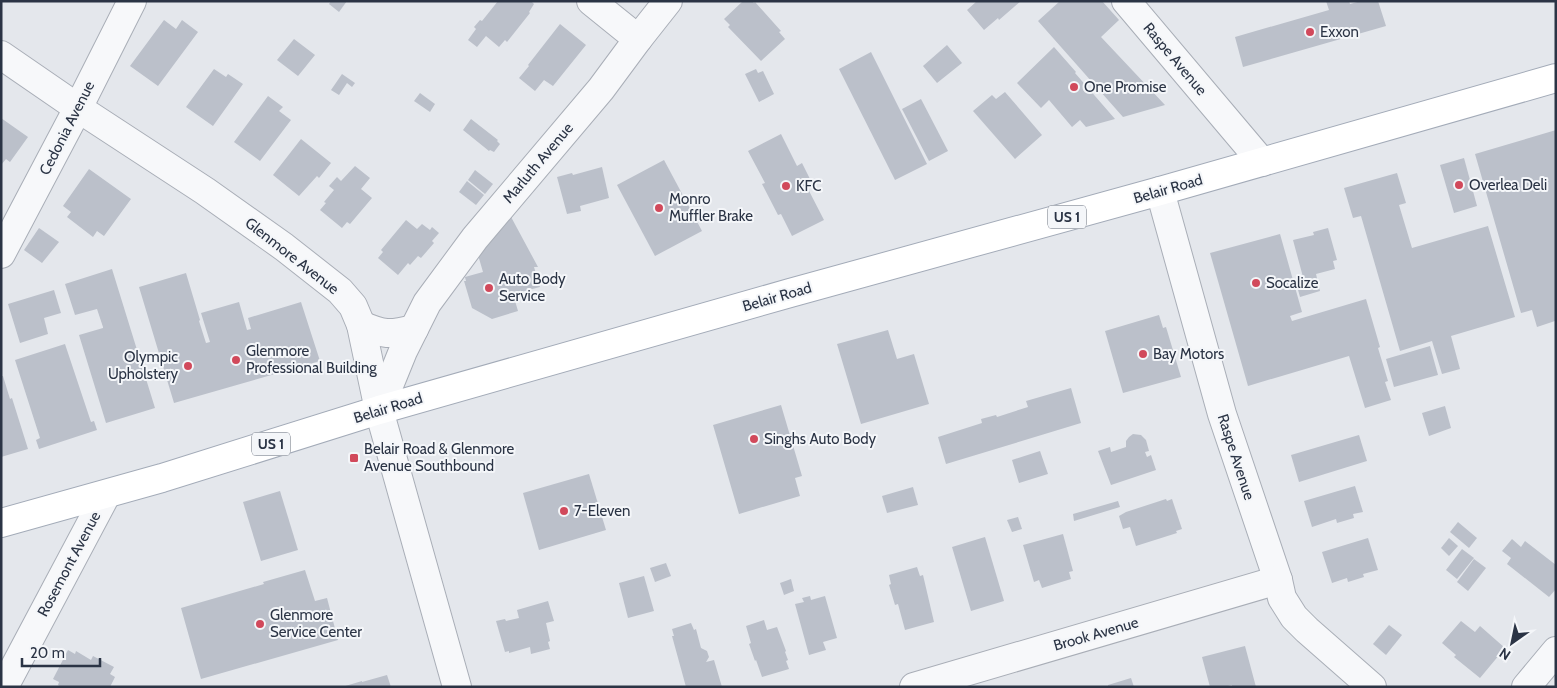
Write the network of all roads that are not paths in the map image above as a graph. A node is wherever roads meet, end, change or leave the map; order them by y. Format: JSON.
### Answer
{"nodes":[{"id":1,"x":132,"y":1,"type":"edge"},
{"id":2,"x":591,"y":1,"type":"edge"},
{"id":3,"x":668,"y":1,"type":"edge"},
{"id":4,"x":1126,"y":1,"type":"edge"},
{"id":5,"x":638,"y":39,"type":"junction"},
{"id":6,"x":1,"y":54,"type":"edge"},
{"id":7,"x":1556,"y":78,"type":"edge"},
{"id":8,"x":78,"y":108,"type":"junction"},
{"id":9,"x":1262,"y":162,"type":"junction"},
{"id":10,"x":1160,"y":192,"type":"junction"},
{"id":11,"x":1,"y":254,"type":"edge"},
{"id":12,"x":361,"y":325,"type":"junction"},
{"id":13,"x":414,"y":329,"type":"junction"},
{"id":14,"x":379,"y":410,"type":"junction"},
{"id":15,"x":106,"y":495,"type":"junction"},
{"id":16,"x":1,"y":522,"type":"edge"},
{"id":17,"x":1278,"y":580,"type":"junction"},
{"id":18,"x":1556,"y":650,"type":"edge"},
{"id":19,"x":4,"y":687,"type":"edge"},
{"id":20,"x":457,"y":687,"type":"edge"},
{"id":21,"x":914,"y":687,"type":"edge"},
{"id":22,"x":1372,"y":687,"type":"edge"},
{"id":23,"x":1526,"y":687,"type":"edge"}],
"edges":[{"from":1,"to":8,"type":"street","name":"Cedonia Avenue"},
{"from":2,"to":5,"type":"street"},
{"from":3,"to":5,"type":"street","name":"Marluth Avenue"},
{"from":4,"to":9,"type":"street","name":"Raspe Avenue"},
{"from":5,"to":13,"type":"street","name":"Marluth Avenue"},
{"from":6,"to":8,"type":"street","name":"Glenmore Avenue"},
{"from":7,"to":9,"type":"main road","name":"Belair Road","number":"US 1"},
{"from":8,"to":11,"type":"street","name":"Cedonia Avenue"},
{"from":8,"to":12,"type":"street","name":"Glenmore Avenue"},
{"from":9,"to":10,"type":"main road","name":"Belair Road","number":"US 1"},
{"from":10,"to":14,"type":"main road","name":"Belair Road","number":"US 1"},
{"from":10,"to":17,"type":"street","name":"Raspe Avenue"},
{"from":12,"to":13,"type":"street"},
{"from":12,"to":14,"type":"street","name":"Glenmore Avenue"},
{"from":13,"to":14,"type":"street","name":"Marluth Avenue"},
{"from":14,"to":15,"type":"main road","name":"Belair Road","number":"US 1"},
{"from":14,"to":20,"type":"street","name":"Glenmore Avenue"},
{"from":15,"to":16,"type":"main road","name":"Belair Road","number":"US 1"},
{"from":15,"to":19,"type":"street","name":"Rosemont Avenue"},
{"from":17,"to":21,"type":"street","name":"Brook Avenue"},
{"from":17,"to":22,"type":"street","name":"Raspe Avenue"},
{"from":18,"to":23,"type":"street"}]}
